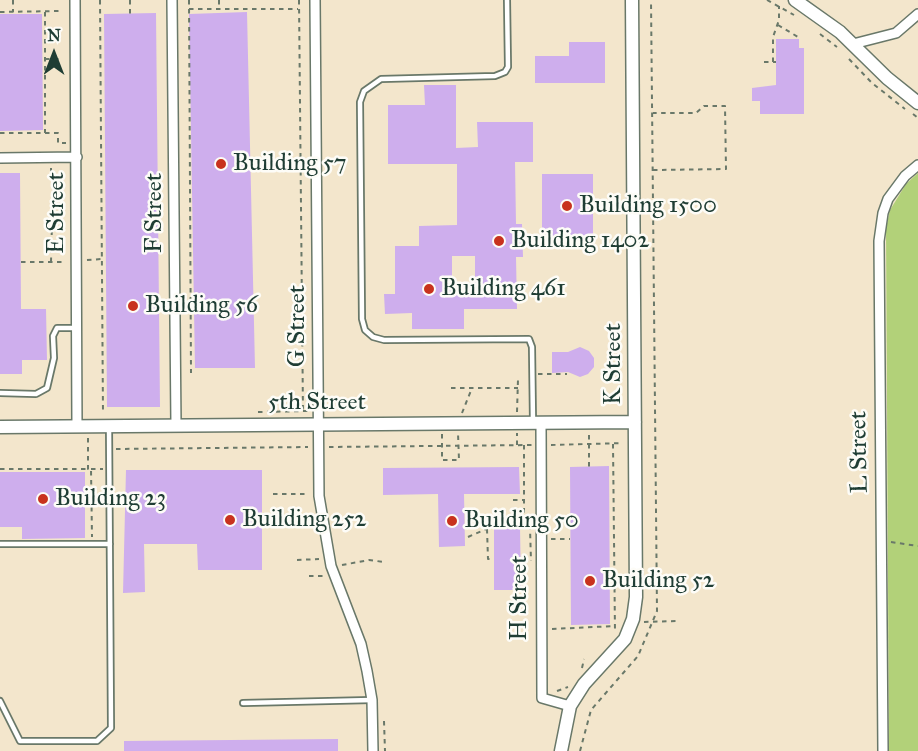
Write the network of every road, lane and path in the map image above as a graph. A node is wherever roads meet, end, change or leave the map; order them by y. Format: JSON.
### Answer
{"nodes":[{"id":1,"x":13,"y":0,"type":"edge"},
{"id":2,"x":75,"y":0,"type":"edge"},
{"id":3,"x":100,"y":0,"type":"edge"},
{"id":4,"x":130,"y":0,"type":"edge"},
{"id":5,"x":172,"y":0,"type":"edge"},
{"id":6,"x":189,"y":0,"type":"edge"},
{"id":7,"x":219,"y":0,"type":"edge"},
{"id":8,"x":299,"y":0,"type":"edge"},
{"id":9,"x":315,"y":0,"type":"edge"},
{"id":10,"x":507,"y":0,"type":"edge"},
{"id":11,"x":632,"y":0,"type":"edge"},
{"id":12,"x":767,"y":0,"type":"edge"},
{"id":13,"x":795,"y":0,"type":"edge"},
{"id":14,"x":778,"y":6,"type":"junction"},
{"id":15,"x":189,"y":9,"type":"junction"},
{"id":16,"x":219,"y":9,"type":"junction"},
{"id":17,"x":299,"y":9,"type":"junction"},
{"id":18,"x":59,"y":11,"type":"dead end"},
{"id":19,"x":0,"y":12,"type":"edge"},
{"id":20,"x":13,"y":12,"type":"junction"},
{"id":21,"x":45,"y":12,"type":"junction"},
{"id":22,"x":130,"y":14,"type":"dead end"},
{"id":23,"x":918,"y":14,"type":"edge"},
{"id":24,"x":796,"y":16,"type":"dead end"},
{"id":25,"x":778,"y":25,"type":"junction"},
{"id":26,"x":814,"y":28,"type":"dead end"},
{"id":27,"x":798,"y":37,"type":"dead end"},
{"id":28,"x":853,"y":44,"type":"junction"},
{"id":29,"x":840,"y":50,"type":"dead end"},
{"id":30,"x":848,"y":58,"type":"dead end"},
{"id":31,"x":45,"y":59,"type":"junction"},
{"id":32,"x":59,"y":59,"type":"dead end"},
{"id":33,"x":764,"y":62,"type":"dead end"},
{"id":34,"x":918,"y":103,"type":"edge"},
{"id":35,"x":652,"y":113,"type":"dead end"},
{"id":36,"x":918,"y":118,"type":"edge"},
{"id":37,"x":45,"y":133,"type":"junction"},
{"id":38,"x":0,"y":134,"type":"edge"},
{"id":39,"x":69,"y":142,"type":"dead end"},
{"id":40,"x":77,"y":157,"type":"junction"},
{"id":41,"x":0,"y":158,"type":"edge"},
{"id":42,"x":918,"y":165,"type":"edge"},
{"id":43,"x":41,"y":168,"type":"dead end"},
{"id":44,"x":653,"y":170,"type":"dead end"},
{"id":45,"x":70,"y":177,"type":"dead end"},
{"id":46,"x":52,"y":223,"type":"dead end"},
{"id":47,"x":102,"y":259,"type":"junction"},
{"id":48,"x":77,"y":261,"type":"junction"},
{"id":49,"x":21,"y":262,"type":"dead end"},
{"id":50,"x":51,"y":262,"type":"junction"},
{"id":51,"x":77,"y":328,"type":"junction"},
{"id":52,"x":191,"y":373,"type":"dead end"},
{"id":53,"x":532,"y":374,"type":"junction"},
{"id":54,"x":567,"y":374,"type":"dead end"},
{"id":55,"x":451,"y":388,"type":"dead end"},
{"id":56,"x":518,"y":388,"type":"dead end"},
{"id":57,"x":0,"y":393,"type":"edge"},
{"id":58,"x":318,"y":410,"type":"junction"},
{"id":59,"x":303,"y":411,"type":"junction"},
{"id":60,"x":257,"y":412,"type":"dead end"},
{"id":61,"x":77,"y":422,"type":"junction"},
{"id":62,"x":635,"y":422,"type":"junction"},
{"id":63,"x":537,"y":423,"type":"junction"},
{"id":64,"x":589,"y":423,"type":"junction"},
{"id":65,"x":303,"y":424,"type":"junction"},
{"id":66,"x":318,"y":424,"type":"junction"},
{"id":67,"x":442,"y":424,"type":"junction"},
{"id":68,"x":176,"y":425,"type":"junction"},
{"id":69,"x":109,"y":426,"type":"junction"},
{"id":70,"x":0,"y":427,"type":"edge"},
{"id":71,"x":87,"y":436,"type":"dead end"},
{"id":72,"x":635,"y":443,"type":"junction"},
{"id":73,"x":656,"y":443,"type":"dead end"},
{"id":74,"x":589,"y":444,"type":"junction"},
{"id":75,"x":613,"y":444,"type":"junction"},
{"id":76,"x":524,"y":445,"type":"junction"},
{"id":77,"x":541,"y":445,"type":"junction"},
{"id":78,"x":442,"y":446,"type":"junction"},
{"id":79,"x":318,"y":447,"type":"junction"},
{"id":80,"x":109,"y":449,"type":"junction"},
{"id":81,"x":451,"y":460,"type":"dead end"},
{"id":82,"x":589,"y":467,"type":"dead end"},
{"id":83,"x":0,"y":469,"type":"edge"},
{"id":84,"x":90,"y":469,"type":"junction"},
{"id":85,"x":103,"y":469,"type":"dead end"},
{"id":86,"x":273,"y":494,"type":"dead end"},
{"id":87,"x":312,"y":494,"type":"dead end"},
{"id":88,"x":513,"y":500,"type":"dead end"},
{"id":89,"x":524,"y":500,"type":"junction"},
{"id":90,"x":493,"y":526,"type":"dead end"},
{"id":91,"x":487,"y":529,"type":"junction"},
{"id":92,"x":468,"y":537,"type":"dead end"},
{"id":93,"x":548,"y":539,"type":"dead end"},
{"id":94,"x":570,"y":539,"type":"dead end"},
{"id":95,"x":92,"y":540,"type":"dead end"},
{"id":96,"x":881,"y":540,"type":"junction"},
{"id":97,"x":0,"y":544,"type":"edge"},
{"id":98,"x":110,"y":544,"type":"junction"},
{"id":99,"x":918,"y":546,"type":"edge"},
{"id":100,"x":494,"y":559,"type":"dead end"},
{"id":101,"x":384,"y":562,"type":"dead end"},
{"id":102,"x":532,"y":564,"type":"dead end"},
{"id":103,"x":340,"y":566,"type":"dead end"},
{"id":104,"x":676,"y":621,"type":"dead end"},
{"id":105,"x":632,"y":623,"type":"junction"},
{"id":106,"x":615,"y":626,"type":"junction"},
{"id":107,"x":549,"y":629,"type":"dead end"},
{"id":108,"x":615,"y":639,"type":"dead end"},
{"id":109,"x":372,"y":700,"type":"junction"},
{"id":110,"x":0,"y":701,"type":"edge"},
{"id":111,"x":243,"y":703,"type":"dead end"},
{"id":112,"x":570,"y":706,"type":"junction"},
{"id":113,"x":373,"y":751,"type":"edge"},
{"id":114,"x":561,"y":751,"type":"edge"},
{"id":115,"x":883,"y":751,"type":"edge"}],
"edges":[{"from":1,"to":20,"type":"path"},
{"from":2,"to":40,"type":"street","name":"E Street"},
{"from":3,"to":47,"type":"path"},
{"from":4,"to":22,"type":"path"},
{"from":5,"to":68,"type":"street","name":"F Street"},
{"from":6,"to":15,"type":"path"},
{"from":7,"to":16,"type":"path"},
{"from":8,"to":17,"type":"path"},
{"from":9,"to":58,"type":"street","name":"G Street"},
{"from":10,"to":53,"type":"lane"},
{"from":11,"to":62,"type":"street","name":"K Street"},
{"from":12,"to":14,"type":"path"},
{"from":13,"to":28,"type":"street"},
{"from":14,"to":24,"type":"path"},
{"from":14,"to":25,"type":"path"},
{"from":15,"to":16,"type":"path"},
{"from":15,"to":52,"type":"path"},
{"from":16,"to":17,"type":"path"},
{"from":17,"to":59,"type":"path"},
{"from":18,"to":21,"type":"path"},
{"from":19,"to":20,"type":"path"},
{"from":20,"to":21,"type":"path"},
{"from":21,"to":31,"type":"path"},
{"from":23,"to":28,"type":"street"},
{"from":25,"to":27,"type":"path"},
{"from":25,"to":33,"type":"path"},
{"from":26,"to":29,"type":"path"},
{"from":28,"to":34,"type":"street"},
{"from":30,"to":36,"type":"path"},
{"from":31,"to":32,"type":"path"},
{"from":31,"to":37,"type":"path"},
{"from":35,"to":44,"type":"path"},
{"from":37,"to":38,"type":"path"},
{"from":37,"to":39,"type":"path"},
{"from":40,"to":41,"type":"street"},
{"from":40,"to":48,"type":"street","name":"E Street"},
{"from":42,"to":96,"type":"street","name":"L Street"},
{"from":43,"to":45,"type":"path"},
{"from":46,"to":50,"type":"path"},
{"from":47,"to":48,"type":"path"},
{"from":47,"to":61,"type":"path"},
{"from":48,"to":50,"type":"path"},
{"from":48,"to":51,"type":"street","name":"E Street"},
{"from":49,"to":50,"type":"path"},
{"from":51,"to":57,"type":"lane"},
{"from":51,"to":61,"type":"street","name":"E Street"},
{"from":53,"to":54,"type":"path"},
{"from":53,"to":63,"type":"lane"},
{"from":55,"to":56,"type":"path"},
{"from":58,"to":59,"type":"path"},
{"from":58,"to":66,"type":"street","name":"G Street"},
{"from":59,"to":60,"type":"path"},
{"from":59,"to":65,"type":"path"},
{"from":61,"to":69,"type":"street","name":"5th Street"},
{"from":61,"to":70,"type":"street","name":"5th Street"},
{"from":62,"to":64,"type":"street","name":"5th Street"},
{"from":62,"to":72,"type":"street","name":"K Street"},
{"from":63,"to":64,"type":"street","name":"5th Street"},
{"from":63,"to":67,"type":"street","name":"5th Street"},
{"from":63,"to":77,"type":"street","name":"H Street"},
{"from":64,"to":74,"type":"path"},
{"from":65,"to":66,"type":"street","name":"5th Street"},
{"from":65,"to":68,"type":"street","name":"5th Street"},
{"from":66,"to":67,"type":"street","name":"5th Street"},
{"from":66,"to":79,"type":"street","name":"G Street"},
{"from":67,"to":78,"type":"path"},
{"from":68,"to":69,"type":"street","name":"5th Street"},
{"from":69,"to":80,"type":"lane"},
{"from":71,"to":84,"type":"path"},
{"from":72,"to":73,"type":"path"},
{"from":72,"to":75,"type":"path"},
{"from":72,"to":105,"type":"street","name":"K Street"},
{"from":74,"to":75,"type":"path"},
{"from":74,"to":77,"type":"path"},
{"from":74,"to":82,"type":"path"},
{"from":75,"to":106,"type":"path"},
{"from":76,"to":77,"type":"path"},
{"from":76,"to":78,"type":"path"},
{"from":76,"to":89,"type":"path"},
{"from":77,"to":112,"type":"street","name":"H Street"},
{"from":78,"to":79,"type":"path"},
{"from":78,"to":81,"type":"path"},
{"from":79,"to":80,"type":"path"},
{"from":79,"to":109,"type":"street","name":"G Street"},
{"from":80,"to":98,"type":"lane"},
{"from":83,"to":84,"type":"path"},
{"from":84,"to":85,"type":"path"},
{"from":84,"to":95,"type":"path"},
{"from":86,"to":87,"type":"path"},
{"from":88,"to":89,"type":"path"},
{"from":89,"to":102,"type":"path"},
{"from":90,"to":91,"type":"path"},
{"from":91,"to":92,"type":"path"},
{"from":91,"to":100,"type":"path"},
{"from":93,"to":94,"type":"path"},
{"from":96,"to":99,"type":"path"},
{"from":96,"to":115,"type":"street","name":"L Street"},
{"from":97,"to":98,"type":"lane"},
{"from":98,"to":110,"type":"lane"},
{"from":101,"to":103,"type":"path"},
{"from":104,"to":105,"type":"path"},
{"from":105,"to":106,"type":"path"},
{"from":105,"to":112,"type":"street","name":"K Street"},
{"from":106,"to":107,"type":"path"},
{"from":106,"to":108,"type":"path"},
{"from":109,"to":111,"type":"lane"},
{"from":109,"to":113,"type":"street","name":"G Street"},
{"from":112,"to":114,"type":"street"}]}
